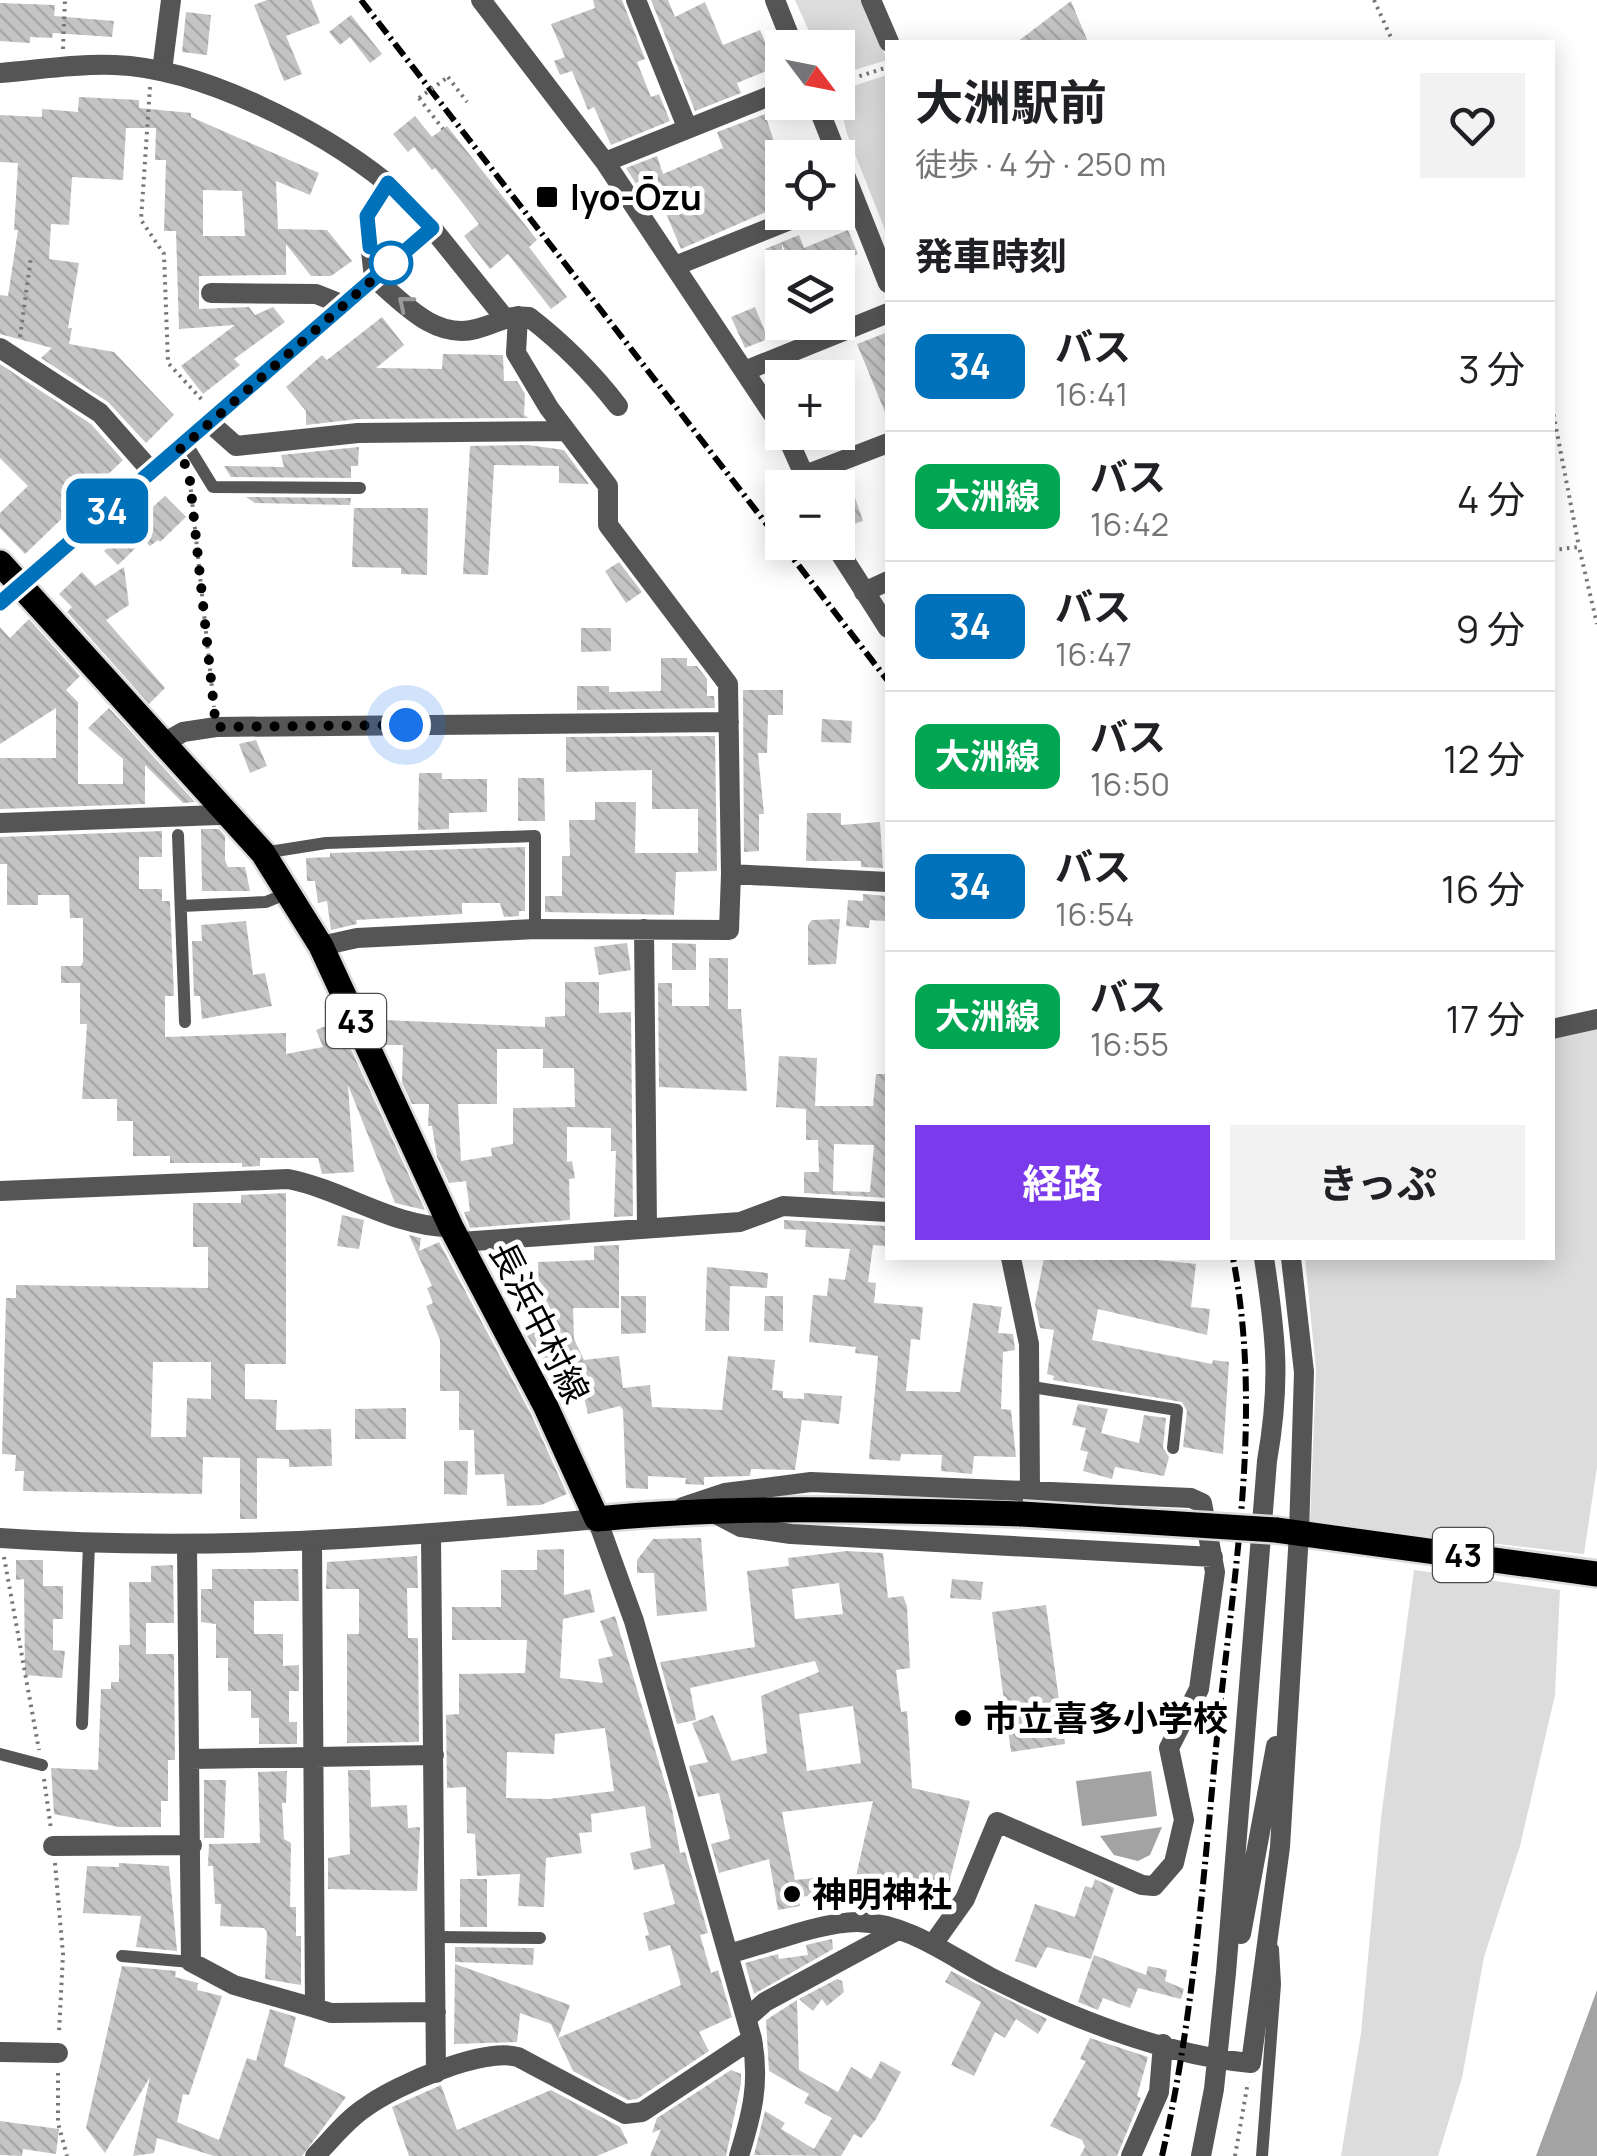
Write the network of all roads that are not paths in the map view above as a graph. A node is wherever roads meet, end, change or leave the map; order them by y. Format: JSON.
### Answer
{"nodes":[{"id":1,"x":171,"y":0,"type":"edge"},
{"id":2,"x":481,"y":0,"type":"edge"},
{"id":3,"x":636,"y":0,"type":"edge"},
{"id":4,"x":775,"y":0,"type":"edge"},
{"id":5,"x":871,"y":0,"type":"edge"},
{"id":6,"x":787,"y":30,"type":"edge"},
{"id":7,"x":888,"y":40,"type":"edge"},
{"id":8,"x":158,"y":70,"type":"junction"},
{"id":9,"x":0,"y":73,"type":"edge"},
{"id":10,"x":765,"y":98,"type":"edge"},
{"id":11,"x":688,"y":127,"type":"junction"},
{"id":12,"x":605,"y":162,"type":"junction"},
{"id":13,"x":388,"y":183,"type":"junction"},
{"id":14,"x":855,"y":216,"type":"edge"},
{"id":15,"x":432,"y":228,"type":"junction"},
{"id":16,"x":765,"y":230,"type":"edge"},
{"id":17,"x":675,"y":266,"type":"junction"},
{"id":18,"x":885,"y":277,"type":"edge"},
{"id":19,"x":374,"y":278,"type":"junction"},
{"id":20,"x":211,"y":293,"type":"dead end"},
{"id":21,"x":344,"y":305,"type":"junction"},
{"id":22,"x":885,"y":315,"type":"edge"},
{"id":23,"x":511,"y":316,"type":"junction"},
{"id":24,"x":8,"y":353,"type":"edge"},
{"id":25,"x":747,"y":370,"type":"junction"},
{"id":26,"x":765,"y":399,"type":"edge"},
{"id":27,"x":618,"y":406,"type":"dead end"},
{"id":28,"x":213,"y":420,"type":"junction"},
{"id":29,"x":566,"y":430,"type":"junction"},
{"id":30,"x":885,"y":444,"type":"edge"},
{"id":31,"x":182,"y":447,"type":"junction"},
{"id":32,"x":830,"y":470,"type":"edge"},
{"id":33,"x":152,"y":472,"type":"junction"},
{"id":34,"x":360,"y":488,"type":"dead end"},
{"id":35,"x":844,"y":560,"type":"edge"},
{"id":36,"x":0,"y":563,"type":"edge"},
{"id":37,"x":885,"y":582,"type":"edge"},
{"id":38,"x":864,"y":592,"type":"junction"},
{"id":39,"x":9,"y":594,"type":"edge"},
{"id":40,"x":885,"y":624,"type":"edge"},
{"id":41,"x":729,"y":722,"type":"junction"},
{"id":42,"x":164,"y":743,"type":"junction"},
{"id":43,"x":224,"y":810,"type":"junction"},
{"id":44,"x":0,"y":824,"type":"edge"},
{"id":45,"x":178,"y":835,"type":"dead end"},
{"id":46,"x":263,"y":852,"type":"junction"},
{"id":47,"x":732,"y":874,"type":"junction"},
{"id":48,"x":885,"y":882,"type":"edge"},
{"id":49,"x":288,"y":893,"type":"junction"},
{"id":50,"x":182,"y":906,"type":"junction"},
{"id":51,"x":535,"y":929,"type":"junction"},
{"id":52,"x":644,"y":929,"type":"junction"},
{"id":53,"x":321,"y":946,"type":"junction"},
{"id":54,"x":1597,"y":1019,"type":"edge"},
{"id":55,"x":186,"y":1022,"type":"dead end"},
{"id":56,"x":1555,"y":1027,"type":"edge"},
{"id":57,"x":0,"y":1191,"type":"edge"},
{"id":58,"x":885,"y":1212,"type":"edge"},
{"id":59,"x":647,"y":1227,"type":"junction"},
{"id":60,"x":456,"y":1234,"type":"junction"},
{"id":61,"x":1011,"y":1260,"type":"edge"},
{"id":62,"x":1264,"y":1260,"type":"edge"},
{"id":63,"x":1291,"y":1260,"type":"edge"},
{"id":64,"x":1032,"y":1387,"type":"junction"},
{"id":65,"x":1173,"y":1448,"type":"dead end"},
{"id":66,"x":811,"y":1482,"type":"junction"},
{"id":67,"x":1030,"y":1490,"type":"junction"},
{"id":68,"x":801,"y":1508,"type":"junction"},
{"id":69,"x":704,"y":1509,"type":"junction"},
{"id":70,"x":666,"y":1512,"type":"junction"},
{"id":71,"x":597,"y":1519,"type":"junction"},
{"id":72,"x":1288,"y":1531,"type":"junction"},
{"id":73,"x":431,"y":1534,"type":"junction"},
{"id":74,"x":804,"y":1534,"type":"junction"},
{"id":75,"x":0,"y":1538,"type":"edge"},
{"id":76,"x":312,"y":1543,"type":"junction"},
{"id":77,"x":89,"y":1544,"type":"junction"},
{"id":78,"x":187,"y":1546,"type":"junction"},
{"id":79,"x":1213,"y":1556,"type":"junction"},
{"id":80,"x":1597,"y":1574,"type":"edge"},
{"id":81,"x":1290,"y":1704,"type":"junction"},
{"id":82,"x":82,"y":1724,"type":"dead end"},
{"id":83,"x":0,"y":1754,"type":"edge"},
{"id":84,"x":434,"y":1754,"type":"junction"},
{"id":85,"x":312,"y":1757,"type":"junction"},
{"id":86,"x":190,"y":1758,"type":"junction"},
{"id":87,"x":42,"y":1765,"type":"dead end"},
{"id":88,"x":53,"y":1846,"type":"dead end"},
{"id":89,"x":192,"y":1846,"type":"junction"},
{"id":90,"x":1271,"y":1918,"type":"junction"},
{"id":91,"x":898,"y":1930,"type":"junction"},
{"id":92,"x":437,"y":1937,"type":"junction"},
{"id":93,"x":540,"y":1938,"type":"dead end"},
{"id":94,"x":933,"y":1944,"type":"junction"},
{"id":95,"x":731,"y":1952,"type":"junction"},
{"id":96,"x":122,"y":1956,"type":"dead end"},
{"id":97,"x":191,"y":1962,"type":"junction"},
{"id":98,"x":1226,"y":1973,"type":"junction"},
{"id":99,"x":315,"y":2008,"type":"junction"},
{"id":100,"x":436,"y":2012,"type":"junction"},
{"id":101,"x":747,"y":2018,"type":"junction"},
{"id":102,"x":752,"y":2039,"type":"junction"},
{"id":103,"x":1163,"y":2044,"type":"junction"},
{"id":104,"x":0,"y":2052,"type":"edge"},
{"id":105,"x":58,"y":2053,"type":"dead end"},
{"id":106,"x":1217,"y":2057,"type":"junction"},
{"id":107,"x":436,"y":2073,"type":"junction"},
{"id":108,"x":315,"y":2156,"type":"edge"},
{"id":109,"x":740,"y":2156,"type":"edge"},
{"id":110,"x":1130,"y":2156,"type":"edge"},
{"id":111,"x":1201,"y":2156,"type":"edge"},
{"id":112,"x":1262,"y":2156,"type":"edge"}],
"edges":[{"from":1,"to":8,"type":"street"},
{"from":2,"to":12,"type":"street"},
{"from":3,"to":11,"type":"street"},
{"from":4,"to":6,"type":"street"},
{"from":5,"to":7,"type":"street"},
{"from":8,"to":9,"type":"street"},
{"from":8,"to":13,"type":"street"},
{"from":10,"to":11,"type":"street"},
{"from":11,"to":12,"type":"street"},
{"from":12,"to":17,"type":"street"},
{"from":13,"to":15,"type":"street"},
{"from":13,"to":19,"type":"street"},
{"from":14,"to":18,"type":"street"},
{"from":15,"to":19,"type":"street"},
{"from":15,"to":23,"type":"street"},
{"from":16,"to":17,"type":"street"},
{"from":17,"to":25,"type":"street"},
{"from":19,"to":21,"type":"main road"},
{"from":23,"to":19,"type":"street","one_way":true},
{"from":20,"to":21,"type":"street"},
{"from":21,"to":28,"type":"main road"},
{"from":22,"to":25,"type":"street"},
{"from":23,"to":27,"type":"street"},
{"from":23,"to":29,"type":"street"},
{"from":24,"to":33,"type":"street"},
{"from":25,"to":26,"type":"street"},
{"from":28,"to":29,"type":"street"},
{"from":28,"to":31,"type":"main road"},
{"from":29,"to":41,"type":"street"},
{"from":30,"to":32,"type":"street"},
{"from":31,"to":33,"type":"main road"},
{"from":31,"to":34,"type":"lane"},
{"from":33,"to":39,"type":"main road"},
{"from":35,"to":38,"type":"street"},
{"from":36,"to":39,"type":"main road","name":"長浜中村線","number":"43"},
{"from":37,"to":38,"type":"street"},
{"from":38,"to":40,"type":"street"},
{"from":39,"to":42,"type":"main road","name":"長浜中村線","number":"43"},
{"from":41,"to":42,"type":"street"},
{"from":41,"to":47,"type":"street"},
{"from":42,"to":43,"type":"main road","name":"長浜中村線","number":"43"},
{"from":43,"to":44,"type":"street"},
{"from":43,"to":46,"type":"main road","name":"長浜中村線","number":"43"},
{"from":45,"to":50,"type":"lane"},
{"from":46,"to":49,"type":"main road","name":"長浜中村線","number":"43"},
{"from":46,"to":51,"type":"lane"},
{"from":47,"to":48,"type":"street"},
{"from":47,"to":52,"type":"street"},
{"from":49,"to":50,"type":"lane"},
{"from":49,"to":53,"type":"main road","name":"長浜中村線","number":"43"},
{"from":50,"to":55,"type":"lane"},
{"from":51,"to":52,"type":"street"},
{"from":51,"to":53,"type":"street"},
{"from":52,"to":59,"type":"street"},
{"from":53,"to":60,"type":"main road","name":"長浜中村線","number":"43"},
{"from":54,"to":56,"type":"street"},
{"from":57,"to":60,"type":"street"},
{"from":58,"to":59,"type":"street"},
{"from":59,"to":60,"type":"street"},
{"from":60,"to":71,"type":"main road","name":"長浜中村線","number":"43"},
{"from":61,"to":64,"type":"street"},
{"from":62,"to":98,"type":"street"},
{"from":63,"to":72,"type":"street"},
{"from":64,"to":65,"type":"lane"},
{"from":64,"to":67,"type":"street"},
{"from":66,"to":67,"type":"street"},
{"from":66,"to":68,"type":"street"},
{"from":66,"to":70,"type":"street"},
{"from":67,"to":79,"type":"street"},
{"from":68,"to":69,"type":"main road","number":"43"},
{"from":68,"to":72,"type":"main road","number":"43","bridge":true},
{"from":68,"to":74,"type":"street"},
{"from":69,"to":70,"type":"main road","number":"43"},
{"from":69,"to":74,"type":"street"},
{"from":70,"to":71,"type":"main road","number":"43"},
{"from":71,"to":73,"type":"street"},
{"from":71,"to":95,"type":"street"},
{"from":72,"to":80,"type":"main road","number":"43"},
{"from":72,"to":81,"type":"street"},
{"from":73,"to":76,"type":"street"},
{"from":73,"to":84,"type":"street"},
{"from":74,"to":79,"type":"street"},
{"from":75,"to":77,"type":"street"},
{"from":76,"to":78,"type":"street"},
{"from":76,"to":85,"type":"street"},
{"from":77,"to":78,"type":"street"},
{"from":77,"to":82,"type":"lane"},
{"from":78,"to":86,"type":"street"},
{"from":79,"to":94,"type":"street"},
{"from":81,"to":90,"type":"street"},
{"from":81,"to":98,"type":"street"},
{"from":83,"to":87,"type":"lane"},
{"from":84,"to":85,"type":"street"},
{"from":84,"to":92,"type":"street"},
{"from":85,"to":86,"type":"street"},
{"from":85,"to":99,"type":"street"},
{"from":86,"to":89,"type":"street"},
{"from":88,"to":89,"type":"street"},
{"from":89,"to":97,"type":"street"},
{"from":90,"to":106,"type":"street"},
{"from":90,"to":112,"type":"lane"},
{"from":91,"to":94,"type":"street"},
{"from":91,"to":95,"type":"street"},
{"from":91,"to":101,"type":"street"},
{"from":92,"to":93,"type":"lane"},
{"from":92,"to":100,"type":"street"},
{"from":94,"to":103,"type":"street"},
{"from":95,"to":101,"type":"street"},
{"from":96,"to":97,"type":"lane"},
{"from":97,"to":99,"type":"street"},
{"from":98,"to":106,"type":"street"},
{"from":99,"to":100,"type":"street"},
{"from":100,"to":107,"type":"street"},
{"from":101,"to":102,"type":"street"},
{"from":102,"to":107,"type":"street"},
{"from":102,"to":109,"type":"street"},
{"from":103,"to":106,"type":"street"},
{"from":103,"to":110,"type":"street"},
{"from":104,"to":105,"type":"street"},
{"from":106,"to":111,"type":"street"},
{"from":107,"to":108,"type":"street"}]}
